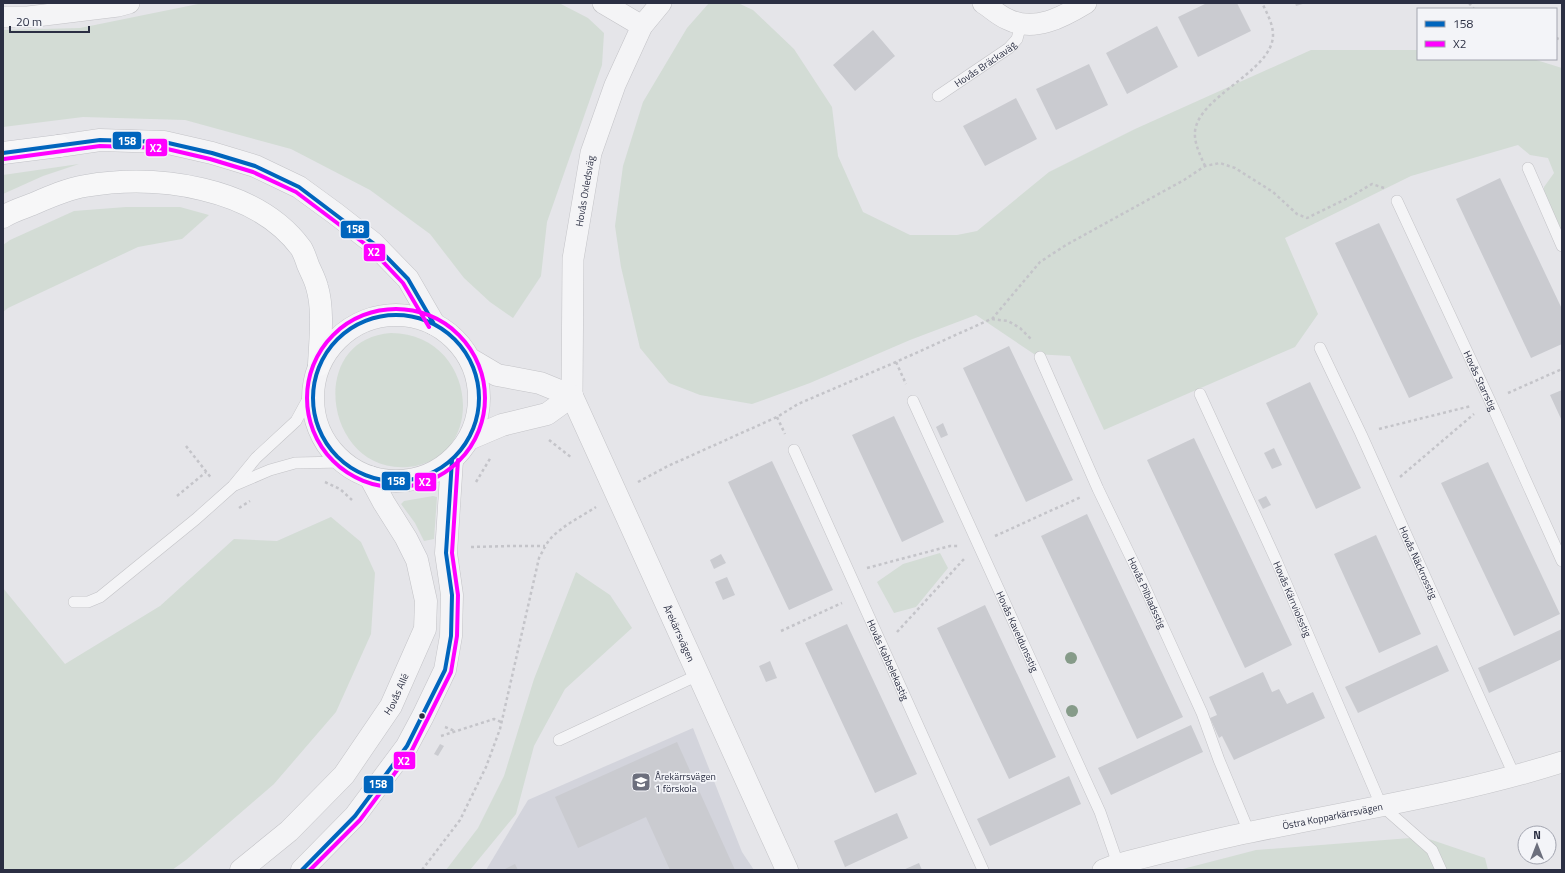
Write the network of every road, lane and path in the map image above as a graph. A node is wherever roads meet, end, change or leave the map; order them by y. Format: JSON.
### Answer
{"nodes":[{"id":1,"x":129,"y":3,"type":"edge"},
{"id":2,"x":603,"y":3,"type":"edge"},
{"id":3,"x":661,"y":3,"type":"edge"},
{"id":4,"x":983,"y":3,"type":"edge"},
{"id":5,"x":1086,"y":3,"type":"edge"},
{"id":6,"x":1262,"y":3,"type":"edge"},
{"id":7,"x":3,"y":17,"type":"edge"},
{"id":8,"x":1021,"y":24,"type":"junction"},
{"id":9,"x":642,"y":26,"type":"junction"},
{"id":10,"x":938,"y":96,"type":"dead end"},
{"id":11,"x":59,"y":146,"type":"joint"},
{"id":12,"x":3,"y":153,"type":"edge"},
{"id":13,"x":1205,"y":166,"type":"junction"},
{"id":14,"x":1528,"y":168,"type":"dead end"},
{"id":15,"x":1397,"y":201,"type":"joint"},
{"id":16,"x":3,"y":217,"type":"edge"},
{"id":17,"x":1562,"y":246,"type":"edge"},
{"id":18,"x":991,"y":319,"type":"junction"},
{"id":19,"x":434,"y":324,"type":"junction"},
{"id":20,"x":1320,"y":348,"type":"dead end"},
{"id":21,"x":1040,"y":356,"type":"joint"},
{"id":22,"x":470,"y":359,"type":"junction"},
{"id":23,"x":896,"y":362,"type":"junction"},
{"id":24,"x":320,"y":365,"type":"junction"},
{"id":25,"x":1562,"y":369,"type":"edge"},
{"id":26,"x":314,"y":388,"type":"junction"},
{"id":27,"x":1200,"y":394,"type":"dead end"},
{"id":28,"x":572,"y":396,"type":"junction"},
{"id":29,"x":913,"y":401,"type":"joint"},
{"id":30,"x":1490,"y":401,"type":"junction"},
{"id":31,"x":1361,"y":434,"type":"junction"},
{"id":32,"x":469,"y":439,"type":"junction"},
{"id":33,"x":548,"y":439,"type":"dead end"},
{"id":34,"x":186,"y":446,"type":"dead end"},
{"id":35,"x":794,"y":450,"type":"dead end"},
{"id":36,"x":497,"y":452,"type":"dead end"},
{"id":37,"x":452,"y":460,"type":"junction"},
{"id":38,"x":343,"y":462,"type":"junction"},
{"id":39,"x":578,"y":463,"type":"dead end"},
{"id":40,"x":206,"y":472,"type":"junction"},
{"id":41,"x":370,"y":477,"type":"junction"},
{"id":42,"x":324,"y":482,"type":"dead end"},
{"id":43,"x":475,"y":485,"type":"dead end"},
{"id":44,"x":233,"y":486,"type":"junction"},
{"id":45,"x":1386,"y":490,"type":"junction"},
{"id":46,"x":224,"y":494,"type":"junction"},
{"id":47,"x":177,"y":496,"type":"dead end"},
{"id":48,"x":617,"y":496,"type":"junction"},
{"id":49,"x":254,"y":498,"type":"dead end"},
{"id":50,"x":355,"y":502,"type":"dead end"},
{"id":51,"x":979,"y":542,"type":"junction"},
{"id":52,"x":545,"y":546,"type":"junction"},
{"id":53,"x":446,"y":553,"type":"junction"},
{"id":54,"x":1562,"y":561,"type":"edge"},
{"id":55,"x":859,"y":596,"type":"junction"},
{"id":56,"x":74,"y":602,"type":"dead end"},
{"id":57,"x":781,"y":631,"type":"dead end"},
{"id":58,"x":882,"y":645,"type":"junction"},
{"id":59,"x":698,"y":675,"type":"junction"},
{"id":60,"x":501,"y":722,"type":"junction"},
{"id":61,"x":441,"y":725,"type":"dead end"},
{"id":62,"x":455,"y":731,"type":"junction"},
{"id":63,"x":437,"y":738,"type":"dead end"},
{"id":64,"x":559,"y":740,"type":"dead end"},
{"id":65,"x":1562,"y":762,"type":"edge"},
{"id":66,"x":1515,"y":777,"type":"junction"},
{"id":67,"x":1381,"y":805,"type":"junction"},
{"id":68,"x":1249,"y":832,"type":"junction"},
{"id":69,"x":1111,"y":867,"type":"edge"},
{"id":70,"x":241,"y":870,"type":"edge"},
{"id":71,"x":302,"y":870,"type":"edge"},
{"id":72,"x":422,"y":870,"type":"edge"},
{"id":73,"x":787,"y":870,"type":"edge"},
{"id":74,"x":983,"y":870,"type":"edge"},
{"id":75,"x":1441,"y":870,"type":"edge"}],
"edges":[{"from":1,"to":7,"type":"street"},
{"from":2,"to":9,"type":"street"},
{"from":3,"to":9,"type":"street","name":"Hovås Oxledsväg"},
{"from":4,"to":8,"type":"street"},
{"from":5,"to":8,"type":"street"},
{"from":6,"to":13,"type":"path"},
{"from":8,"to":10,"type":"lane","name":"Hovås Bräckaväg"},
{"from":9,"to":28,"type":"street","name":"Hovås Oxledsväg"},
{"from":11,"to":12,"type":"main road"},
{"from":11,"to":19,"type":"street"},
{"from":13,"to":15,"type":"path"},
{"from":13,"to":18,"type":"path"},
{"from":14,"to":17,"type":"lane"},
{"from":15,"to":30,"type":"lane","name":"Hovås Starrstig"},
{"from":16,"to":24,"type":"main road"},
{"from":18,"to":21,"type":"path"},
{"from":18,"to":23,"type":"path"},
{"from":19,"to":22,"type":"street"},
{"from":19,"to":24,"type":"street"},
{"from":20,"to":31,"type":"lane","name":"Hovås Näckrosstig"},
{"from":21,"to":68,"type":"lane","name":"Hovås Pilbladsstig"},
{"from":22,"to":28,"type":"street"},
{"from":22,"to":32,"type":"street"},
{"from":23,"to":29,"type":"path"},
{"from":23,"to":48,"type":"path"},
{"from":24,"to":26,"type":"street"},
{"from":25,"to":30,"type":"path"},
{"from":26,"to":38,"type":"street"},
{"from":26,"to":44,"type":"lane"},
{"from":27,"to":67,"type":"lane","name":"Hovås Kärrviolsstig"},
{"from":28,"to":32,"type":"street"},
{"from":28,"to":48,"type":"street","name":"Årekärrsvägen"},
{"from":29,"to":51,"type":"lane","name":"Hovås Kaveldunsstig"},
{"from":30,"to":31,"type":"path"},
{"from":30,"to":45,"type":"path"},
{"from":30,"to":54,"type":"lane","name":"Hovås Starrstig"},
{"from":31,"to":45,"type":"lane","name":"Hovås Näckrosstig"},
{"from":32,"to":37,"type":"street"},
{"from":33,"to":39,"type":"path"},
{"from":34,"to":40,"type":"path"},
{"from":35,"to":55,"type":"lane","name":"Hovås Kabbelekastig"},
{"from":36,"to":43,"type":"path"},
{"from":37,"to":41,"type":"street"},
{"from":37,"to":53,"type":"street"},
{"from":38,"to":41,"type":"street"},
{"from":38,"to":44,"type":"lane"},
{"from":40,"to":46,"type":"path"},
{"from":40,"to":47,"type":"path"},
{"from":41,"to":70,"type":"street","name":"Hovås Allé"},
{"from":42,"to":50,"type":"path"},
{"from":44,"to":46,"type":"lane"},
{"from":45,"to":66,"type":"lane","name":"Hovås Näckrosstig"},
{"from":46,"to":49,"type":"path"},
{"from":46,"to":56,"type":"lane"},
{"from":48,"to":52,"type":"path"},
{"from":48,"to":59,"type":"street","name":"Årekärrsvägen"},
{"from":51,"to":58,"type":"path"},
{"from":51,"to":69,"type":"lane","name":"Hovås Kaveldunsstig"},
{"from":52,"to":53,"type":"path"},
{"from":52,"to":60,"type":"path"},
{"from":53,"to":71,"type":"street"},
{"from":55,"to":57,"type":"path"},
{"from":55,"to":58,"type":"lane","name":"Hovås Kabbelekastig"},
{"from":58,"to":74,"type":"lane","name":"Hovås Kabbelekastig"},
{"from":59,"to":64,"type":"lane"},
{"from":59,"to":73,"type":"street","name":"Årekärrsvägen"},
{"from":60,"to":62,"type":"path"},
{"from":60,"to":72,"type":"path"},
{"from":61,"to":62,"type":"path"},
{"from":62,"to":63,"type":"path"},
{"from":65,"to":66,"type":"street","name":"Östra Kopparkärrsvägen"},
{"from":66,"to":67,"type":"street","name":"Östra Kopparkärrsvägen"},
{"from":67,"to":68,"type":"street","name":"Östra Kopparkärrsvägen"},
{"from":67,"to":75,"type":"lane"},
{"from":68,"to":69,"type":"street","name":"Östra Kopparkärrsvägen"}]}
